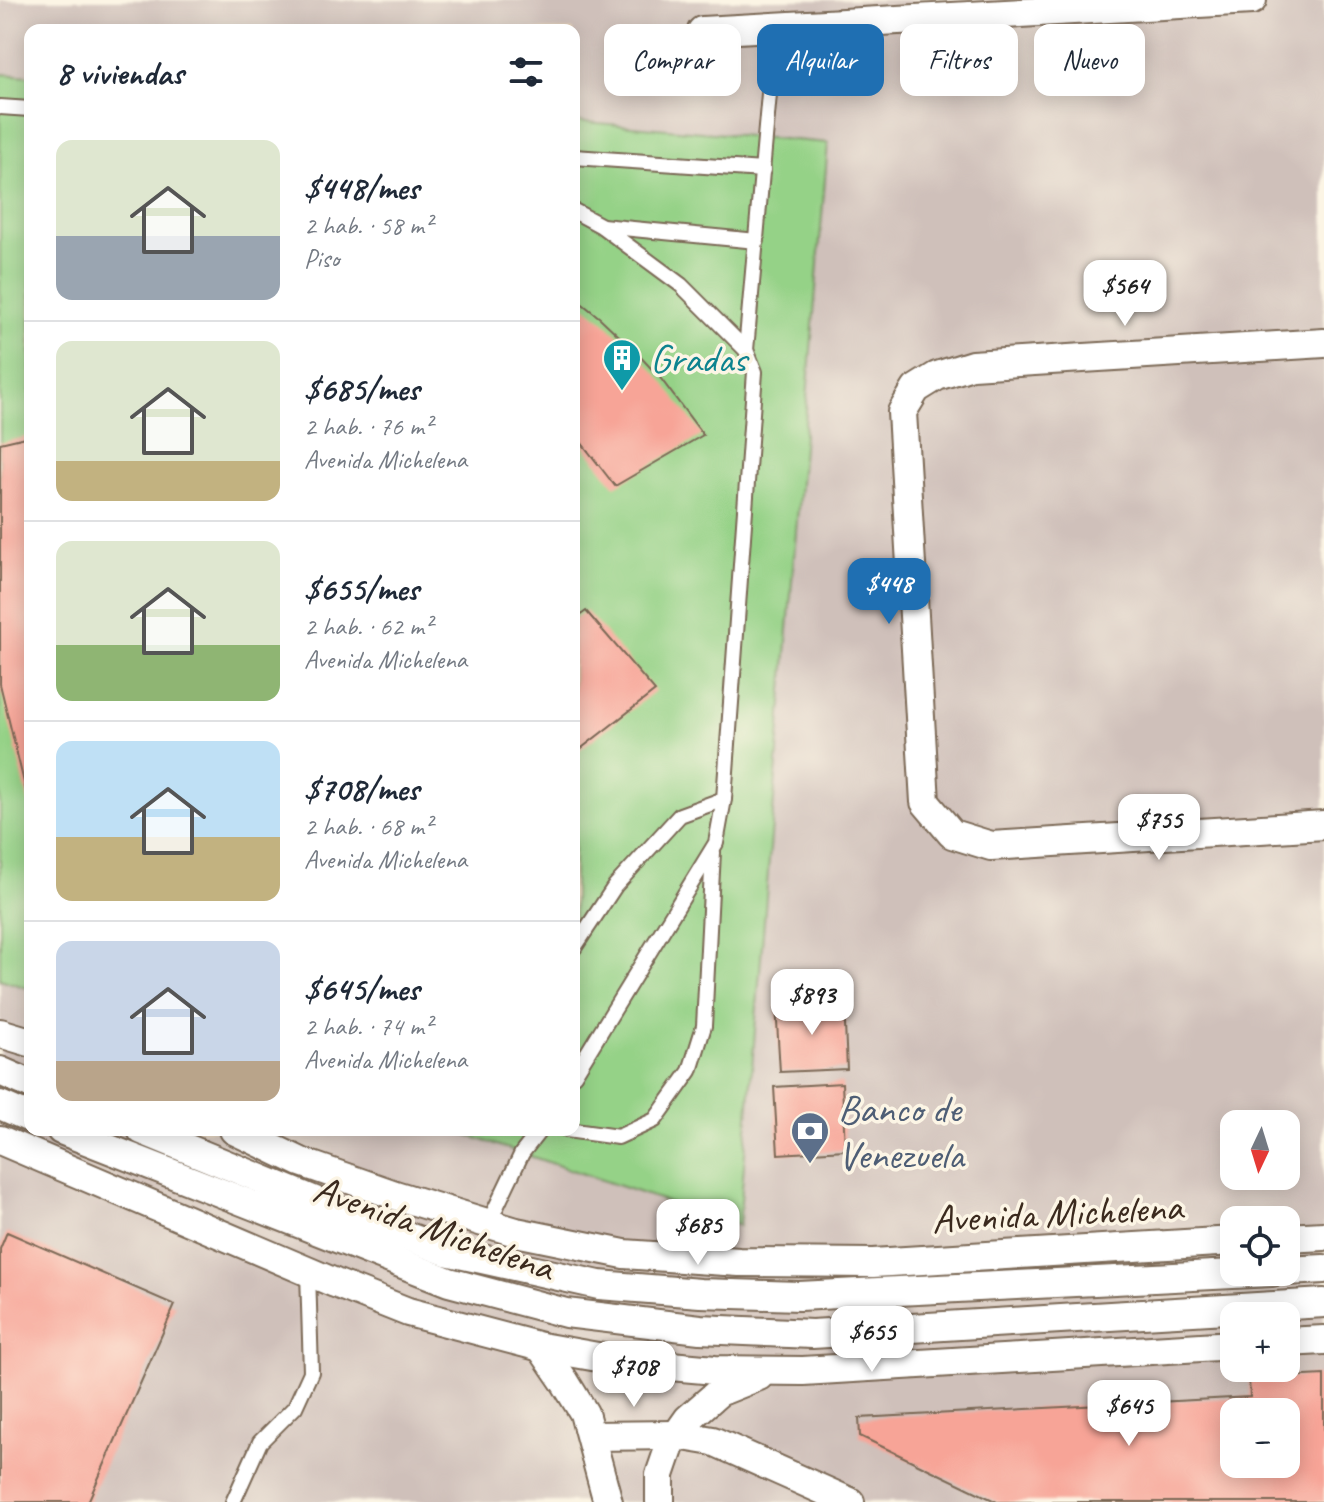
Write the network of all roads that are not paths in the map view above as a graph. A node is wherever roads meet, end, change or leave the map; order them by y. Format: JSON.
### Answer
{"nodes":[{"id":1,"x":1252,"y":0,"type":"edge"},
{"id":2,"x":828,"y":24,"type":"edge"},
{"id":3,"x":769,"y":96,"type":"edge"},
{"id":4,"x":0,"y":107,"type":"edge"},
{"id":5,"x":24,"y":109,"type":"edge"},
{"id":6,"x":580,"y":157,"type":"edge"},
{"id":7,"x":763,"y":170,"type":"junction"},
{"id":8,"x":580,"y":214,"type":"edge"},
{"id":9,"x":600,"y":225,"type":"junction"},
{"id":10,"x":757,"y":241,"type":"junction"},
{"id":11,"x":1324,"y":343,"type":"edge"},
{"id":12,"x":746,"y":350,"type":"junction"},
{"id":13,"x":724,"y":799,"type":"junction"},
{"id":14,"x":1324,"y":825,"type":"edge"},
{"id":15,"x":713,"y":847,"type":"junction"},
{"id":16,"x":580,"y":939,"type":"edge"},
{"id":17,"x":0,"y":1033,"type":"edge"},
{"id":18,"x":24,"y":1040,"type":"edge"},
{"id":19,"x":580,"y":1065,"type":"edge"},
{"id":20,"x":0,"y":1071,"type":"edge"},
{"id":21,"x":24,"y":1081,"type":"edge"},
{"id":22,"x":0,"y":1105,"type":"edge"},
{"id":23,"x":24,"y":1115,"type":"edge"},
{"id":24,"x":580,"y":1132,"type":"edge"},
{"id":25,"x":76,"y":1136,"type":"edge"},
{"id":26,"x":157,"y":1136,"type":"edge"},
{"id":27,"x":247,"y":1136,"type":"edge"},
{"id":28,"x":535,"y":1136,"type":"edge"},
{"id":29,"x":0,"y":1140,"type":"edge"},
{"id":30,"x":488,"y":1224,"type":"junction"},
{"id":31,"x":1324,"y":1236,"type":"edge"},
{"id":32,"x":1300,"y":1237,"type":"edge"},
{"id":33,"x":1220,"y":1242,"type":"edge"},
{"id":34,"x":873,"y":1263,"type":"junction"},
{"id":35,"x":1324,"y":1269,"type":"edge"},
{"id":36,"x":1300,"y":1270,"type":"edge"},
{"id":37,"x":308,"y":1272,"type":"junction"},
{"id":38,"x":1220,"y":1275,"type":"edge"},
{"id":39,"x":875,"y":1293,"type":"junction"},
{"id":40,"x":1324,"y":1303,"type":"edge"},
{"id":41,"x":812,"y":1334,"type":"junction"},
{"id":42,"x":1324,"y":1340,"type":"edge"},
{"id":43,"x":1300,"y":1341,"type":"edge"},
{"id":44,"x":1220,"y":1346,"type":"edge"},
{"id":45,"x":541,"y":1347,"type":"junction"},
{"id":46,"x":942,"y":1362,"type":"junction"},
{"id":47,"x":773,"y":1370,"type":"junction"},
{"id":48,"x":677,"y":1435,"type":"junction"},
{"id":49,"x":591,"y":1436,"type":"junction"},
{"id":50,"x":233,"y":1502,"type":"edge"},
{"id":51,"x":608,"y":1502,"type":"edge"},
{"id":52,"x":660,"y":1502,"type":"edge"},
{"id":53,"x":850,"y":1502,"type":"edge"}],
"edges":[{"from":1,"to":2,"type":"street"},
{"from":3,"to":7,"type":"lane"},
{"from":4,"to":5,"type":"lane"},
{"from":6,"to":7,"type":"lane"},
{"from":7,"to":10,"type":"lane"},
{"from":8,"to":9,"type":"lane"},
{"from":9,"to":10,"type":"lane"},
{"from":9,"to":12,"type":"lane"},
{"from":10,"to":12,"type":"lane"},
{"from":11,"to":14,"type":"street"},
{"from":12,"to":13,"type":"lane"},
{"from":13,"to":15,"type":"lane"},
{"from":13,"to":16,"type":"lane"},
{"from":15,"to":19,"type":"lane"},
{"from":15,"to":24,"type":"lane"},
{"from":17,"to":18,"type":"street"},
{"from":20,"to":21,"type":"street"},
{"from":22,"to":23,"type":"street"},
{"from":25,"to":41,"type":"street","name":"Avenida Michelena"},
{"from":26,"to":39,"type":"street","name":"Avenida Michelena"},
{"from":27,"to":30,"type":"street","name":"Avenida Michelena"},
{"from":28,"to":30,"type":"lane"},
{"from":29,"to":37,"type":"street","name":"Avenida Michelena"},
{"from":30,"to":34,"type":"street","name":"Avenida Michelena"},
{"from":31,"to":32,"type":"street"},
{"from":33,"to":34,"type":"street","name":"Avenida Michelena"},
{"from":34,"to":39,"type":"street"},
{"from":35,"to":36,"type":"street"},
{"from":37,"to":45,"type":"street","name":"Avenida Michelena"},
{"from":37,"to":50,"type":"lane"},
{"from":38,"to":39,"type":"street","name":"Avenida Michelena"},
{"from":40,"to":41,"type":"street","name":"Avenida Michelena"},
{"from":41,"to":46,"type":"street"},
{"from":42,"to":43,"type":"street"},
{"from":44,"to":46,"type":"street","name":"Avenida Michelena"},
{"from":45,"to":47,"type":"street","name":"Avenida Michelena"},
{"from":45,"to":49,"type":"street"},
{"from":46,"to":47,"type":"street","name":"Avenida Michelena"},
{"from":47,"to":48,"type":"street"},
{"from":48,"to":49,"type":"street"},
{"from":48,"to":52,"type":"street"},
{"from":48,"to":53,"type":"street"},
{"from":49,"to":51,"type":"street"}]}
